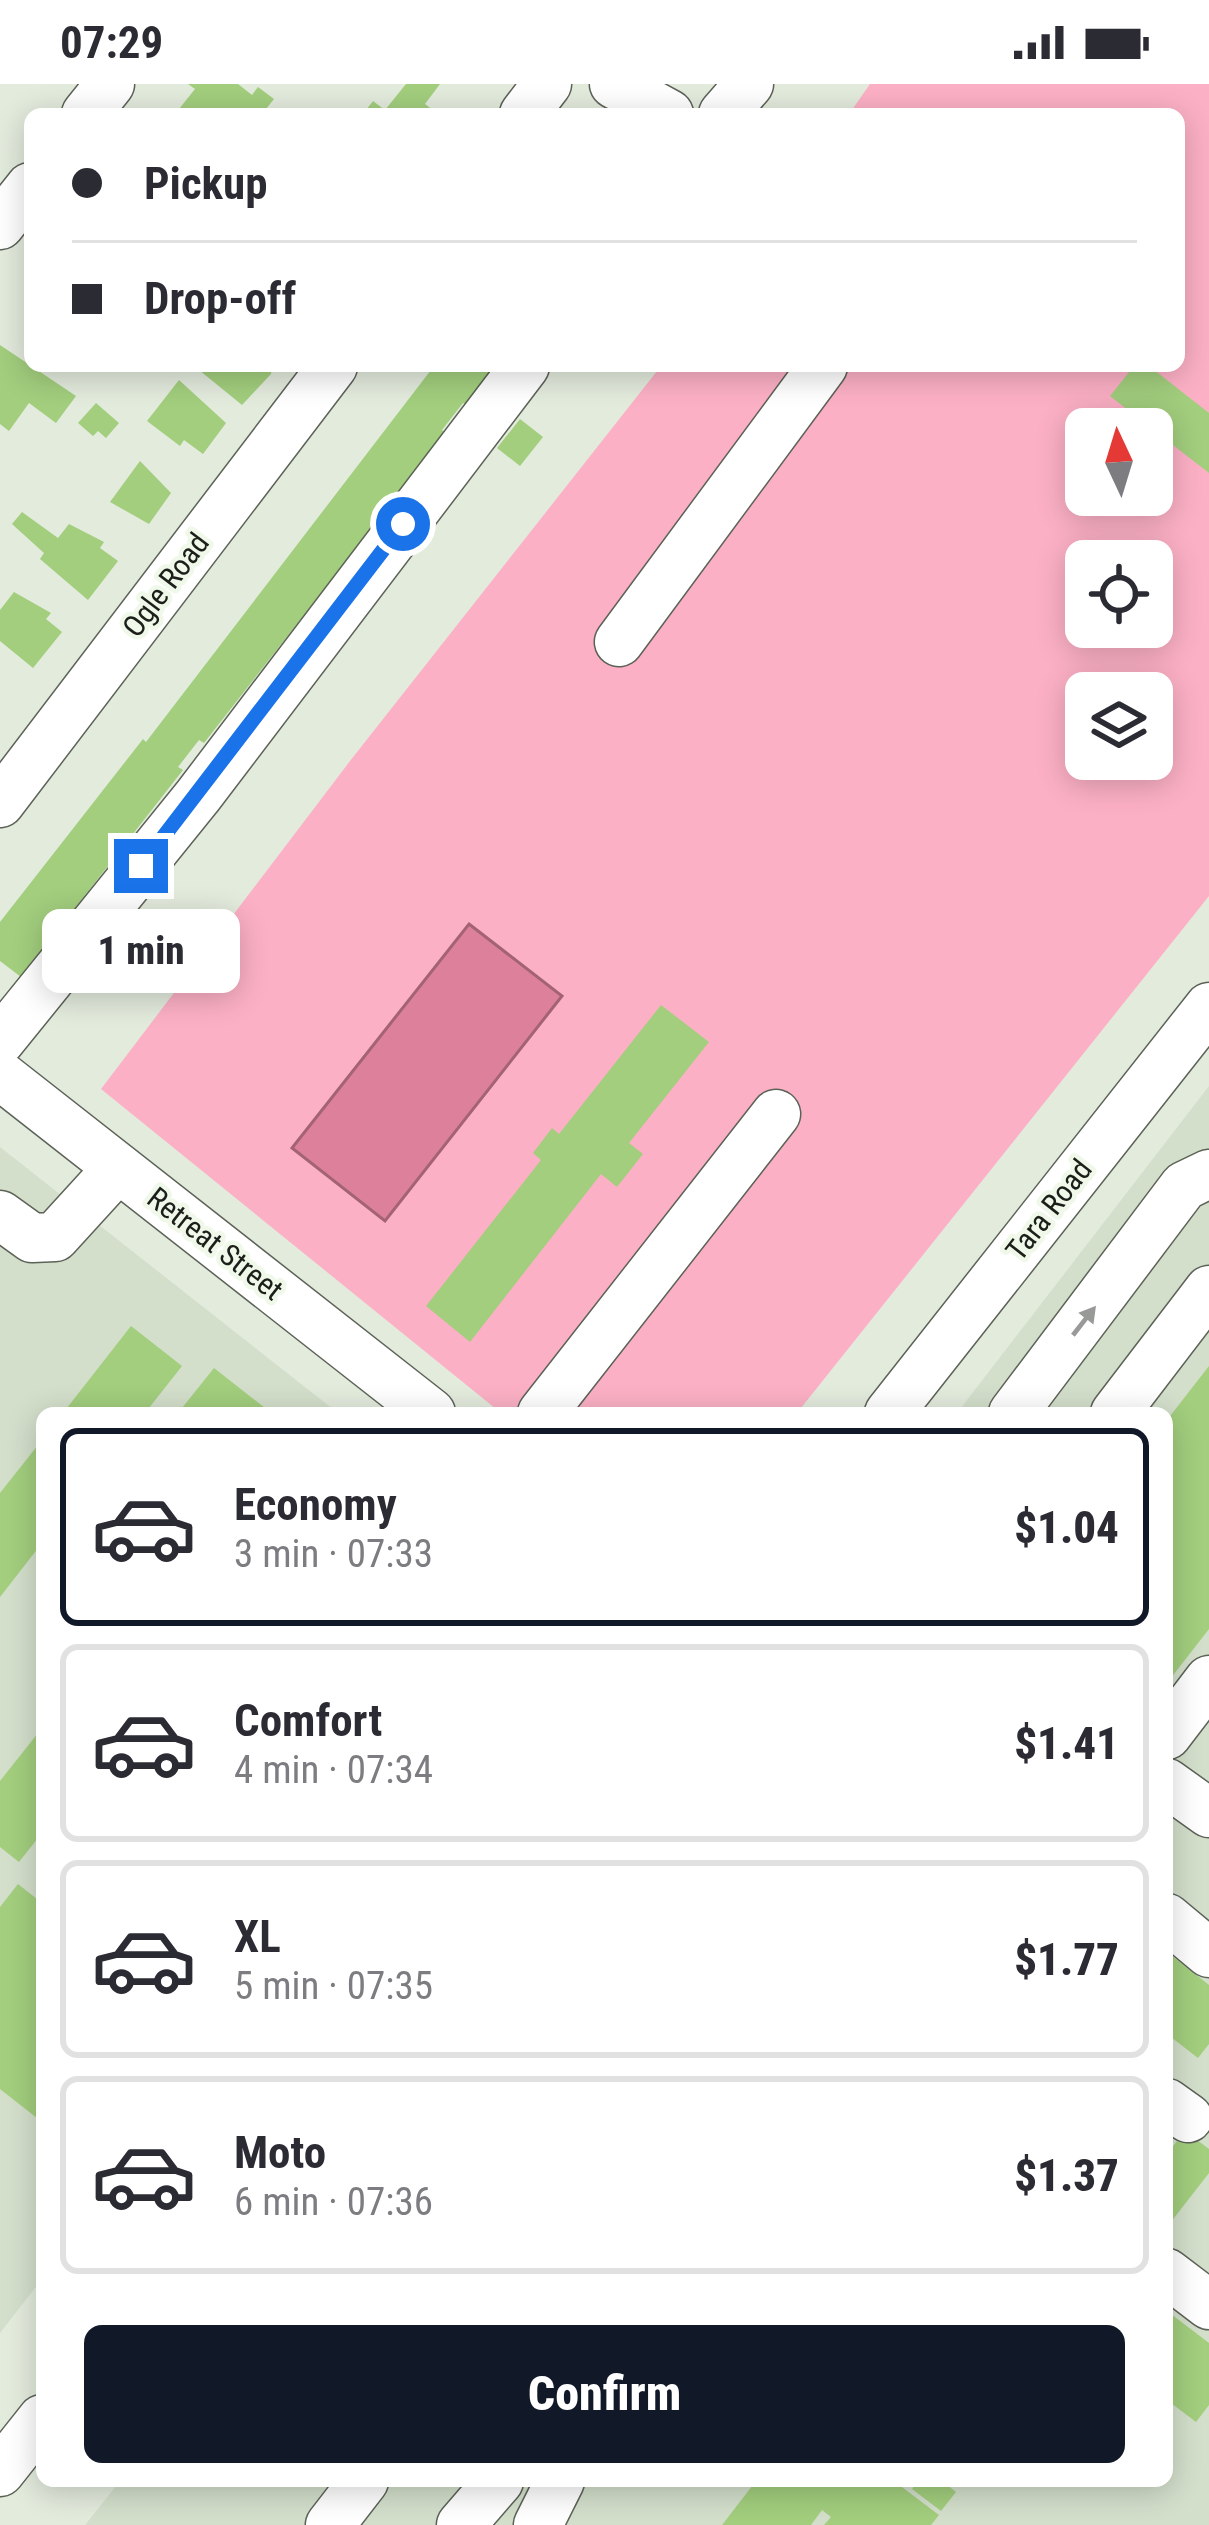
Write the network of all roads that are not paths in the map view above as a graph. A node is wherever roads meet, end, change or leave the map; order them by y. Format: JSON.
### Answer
{"nodes":[{"id":1,"x":110,"y":84,"type":"edge"},
{"id":2,"x":547,"y":84,"type":"edge"},
{"id":3,"x":614,"y":84,"type":"edge"},
{"id":4,"x":749,"y":84,"type":"edge"},
{"id":5,"x":91,"y":108,"type":"edge"},
{"id":6,"x":529,"y":108,"type":"edge"},
{"id":7,"x":658,"y":108,"type":"edge"},
{"id":8,"x":728,"y":108,"type":"edge"},
{"id":9,"x":24,"y":195,"type":"edge"},
{"id":10,"x":0,"y":225,"type":"edge"},
{"id":11,"x":327,"y":372,"type":"edge"},
{"id":12,"x":520,"y":372,"type":"edge"},
{"id":13,"x":819,"y":372,"type":"edge"},
{"id":14,"x":619,"y":642,"type":"dead end"},
{"id":15,"x":0,"y":803,"type":"edge"},
{"id":16,"x":1209,"y":1007,"type":"edge"},
{"id":17,"x":0,"y":1041,"type":"edge"},
{"id":18,"x":0,"y":1076,"type":"edge"},
{"id":19,"x":776,"y":1114,"type":"dead end"},
{"id":20,"x":118,"y":1168,"type":"junction"},
{"id":21,"x":1209,"y":1174,"type":"edge"},
{"id":22,"x":0,"y":1214,"type":"edge"},
{"id":23,"x":1209,"y":1290,"type":"edge"},
{"id":24,"x":423,"y":1407,"type":"edge"},
{"id":25,"x":547,"y":1407,"type":"edge"},
{"id":26,"x":894,"y":1407,"type":"edge"},
{"id":27,"x":1017,"y":1407,"type":"edge"},
{"id":28,"x":1120,"y":1407,"type":"edge"},
{"id":29,"x":1209,"y":1680,"type":"edge"},
{"id":30,"x":1173,"y":1727,"type":"edge"},
{"id":31,"x":1173,"y":1787,"type":"edge"},
{"id":32,"x":1208,"y":1810,"type":"edge"},
{"id":33,"x":1173,"y":1923,"type":"edge"},
{"id":34,"x":1209,"y":1953,"type":"edge"},
{"id":35,"x":1173,"y":2277,"type":"edge"},
{"id":36,"x":1209,"y":2305,"type":"edge"},
{"id":37,"x":36,"y":2427,"type":"edge"},
{"id":38,"x":0,"y":2472,"type":"edge"},
{"id":39,"x":359,"y":2487,"type":"edge"},
{"id":40,"x":494,"y":2487,"type":"edge"},
{"id":41,"x":557,"y":2487,"type":"edge"},
{"id":42,"x":330,"y":2525,"type":"edge"},
{"id":43,"x":461,"y":2525,"type":"edge"},
{"id":44,"x":538,"y":2525,"type":"edge"}],
"edges":[{"from":1,"to":5,"type":"street"},
{"from":2,"to":6,"type":"street"},
{"from":3,"to":7,"type":"street"},
{"from":4,"to":8,"type":"street"},
{"from":9,"to":10,"type":"street"},
{"from":11,"to":15,"type":"street","name":"Ogle Road"},
{"from":12,"to":17,"type":"street"},
{"from":13,"to":14,"type":"street"},
{"from":16,"to":26,"type":"street","name":"Tara Road"},
{"from":18,"to":20,"type":"street","name":"Retreat Street"},
{"from":19,"to":25,"type":"street"},
{"from":20,"to":22,"type":"street"},
{"from":20,"to":24,"type":"street","name":"Retreat Street"},
{"from":27,"to":21,"type":"street","one_way":true},
{"from":23,"to":28,"type":"street"},
{"from":29,"to":30,"type":"street"},
{"from":31,"to":32,"type":"street"},
{"from":33,"to":34,"type":"street"},
{"from":35,"to":36,"type":"street"},
{"from":37,"to":38,"type":"street"},
{"from":39,"to":42,"type":"street"},
{"from":40,"to":43,"type":"street"},
{"from":41,"to":44,"type":"street"}]}
